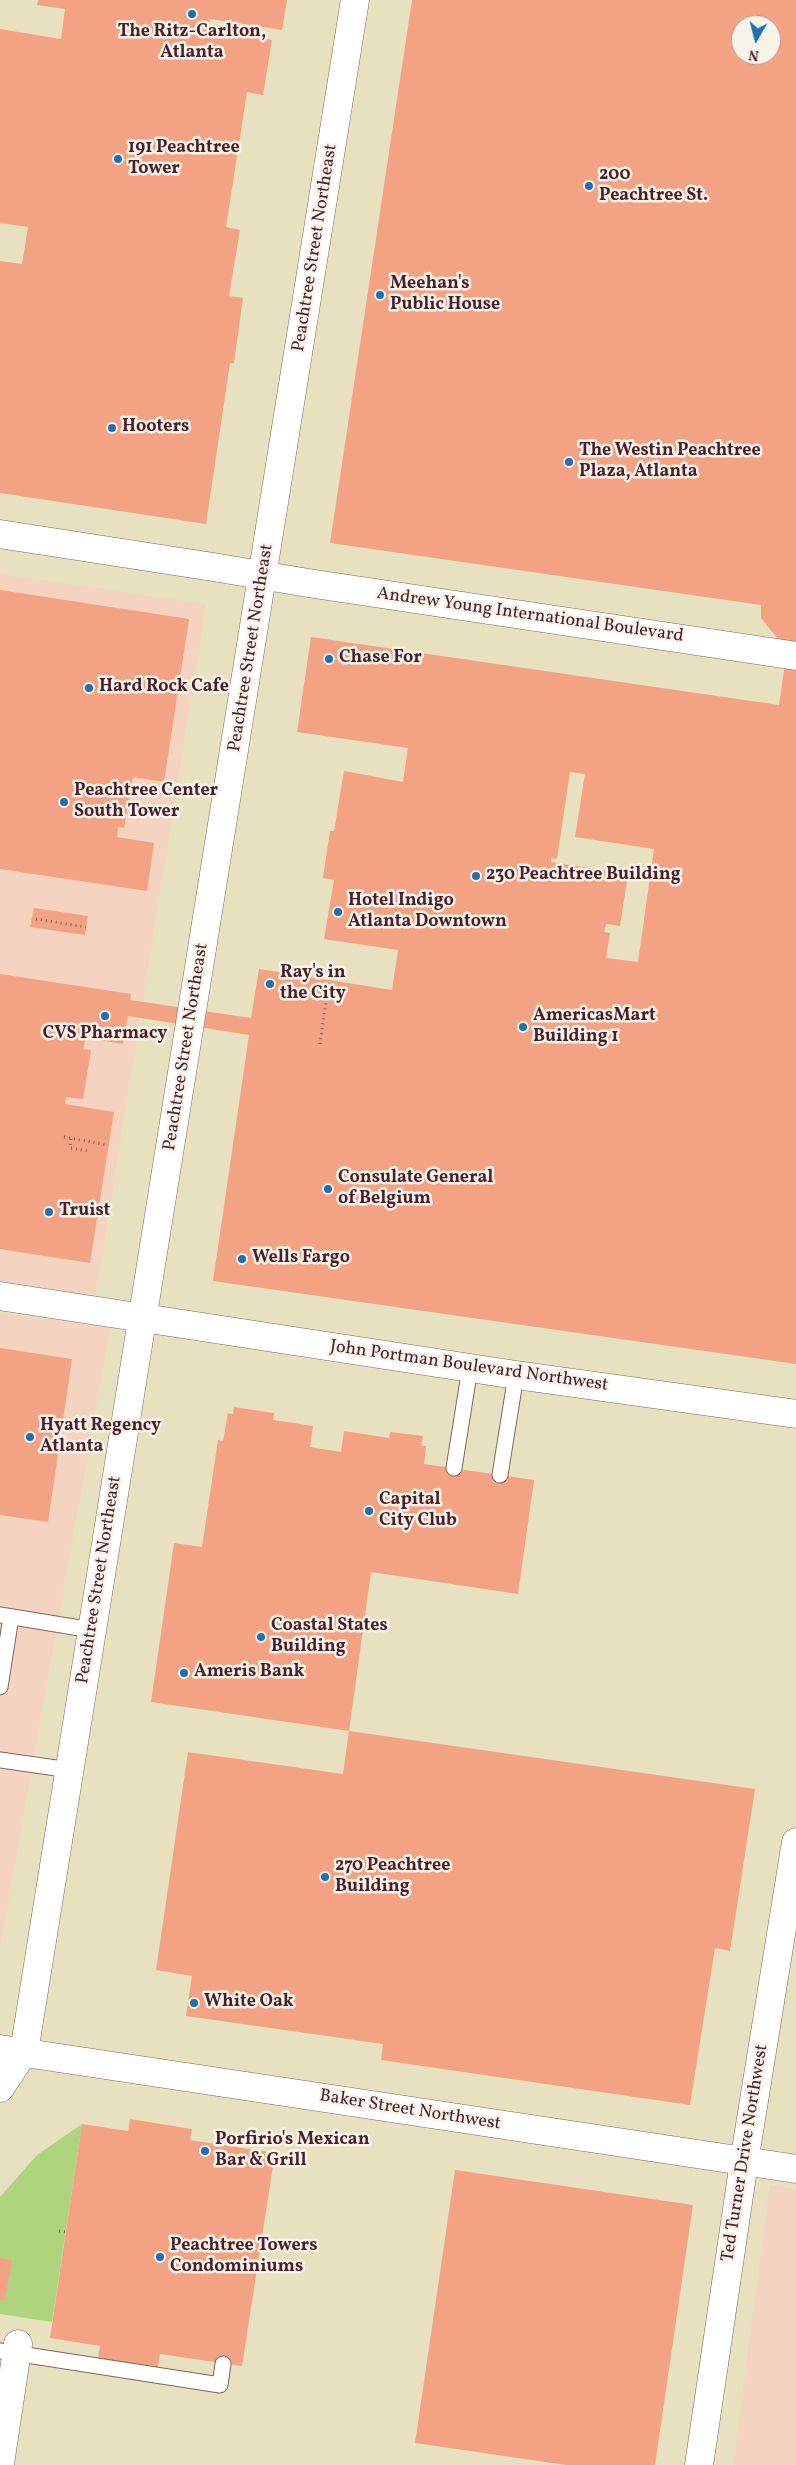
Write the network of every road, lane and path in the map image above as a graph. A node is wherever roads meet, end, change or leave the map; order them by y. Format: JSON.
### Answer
{"nodes":[{"id":1,"x":355,"y":0,"type":"edge"},
{"id":2,"x":0,"y":534,"type":"edge"},
{"id":3,"x":264,"y":576,"type":"junction"},
{"id":4,"x":796,"y":656,"type":"edge"},
{"id":5,"x":36,"y":919,"type":"dead end"},
{"id":6,"x":86,"y":926,"type":"dead end"},
{"id":7,"x":329,"y":980,"type":"dead end"},
{"id":8,"x":320,"y":1044,"type":"dead end"},
{"id":9,"x":64,"y":1137,"type":"dead end"},
{"id":10,"x":71,"y":1139,"type":"junction"},
{"id":11,"x":108,"y":1145,"type":"dead end"},
{"id":12,"x":88,"y":1151,"type":"dead end"},
{"id":13,"x":0,"y":1296,"type":"edge"},
{"id":14,"x":143,"y":1319,"type":"junction"},
{"id":15,"x":470,"y":1368,"type":"junction"},
{"id":16,"x":516,"y":1375,"type":"junction"},
{"id":17,"x":796,"y":1414,"type":"edge"},
{"id":18,"x":454,"y":1468,"type":"dead end"},
{"id":19,"x":500,"y":1475,"type":"dead end"},
{"id":20,"x":6,"y":1616,"type":"edge"},
{"id":21,"x":92,"y":1630,"type":"junction"},
{"id":22,"x":0,"y":1687,"type":"edge"},
{"id":23,"x":0,"y":1760,"type":"edge"},
{"id":24,"x":70,"y":1770,"type":"junction"},
{"id":25,"x":796,"y":1842,"type":"edge"},
{"id":26,"x":12,"y":2050,"type":"edge"},
{"id":27,"x":0,"y":2088,"type":"edge"},
{"id":28,"x":744,"y":2162,"type":"junction"},
{"id":29,"x":796,"y":2169,"type":"edge"},
{"id":30,"x":59,"y":2231,"type":"dead end"},
{"id":31,"x":66,"y":2232,"type":"dead end"},
{"id":32,"x":12,"y":2350,"type":"edge"},
{"id":33,"x":223,"y":2364,"type":"dead end"},
{"id":34,"x":0,"y":2464,"type":"edge"},
{"id":35,"x":698,"y":2465,"type":"edge"}],
"edges":[{"from":1,"to":3,"type":"main road","name":"Peachtree Street Northeast"},
{"from":2,"to":3,"type":"main road","name":"Andrew Young International Boulevard"},
{"from":3,"to":4,"type":"main road","name":"Andrew Young International Boulevard"},
{"from":3,"to":14,"type":"main road","name":"Peachtree Street Northeast"},
{"from":5,"to":6,"type":"path"},
{"from":7,"to":8,"type":"path"},
{"from":9,"to":10,"type":"path"},
{"from":10,"to":11,"type":"path"},
{"from":10,"to":12,"type":"path"},
{"from":13,"to":14,"type":"main road","name":"John Portman Boulevard Northwest"},
{"from":14,"to":15,"type":"main road","name":"John Portman Boulevard Northwest"},
{"from":14,"to":21,"type":"main road","name":"Peachtree Street Northeast"},
{"from":15,"to":16,"type":"main road","name":"John Portman Boulevard Northwest"},
{"from":15,"to":18,"type":"lane"},
{"from":16,"to":17,"type":"main road","name":"John Portman Boulevard Northwest"},
{"from":16,"to":19,"type":"lane"},
{"from":20,"to":21,"type":"lane"},
{"from":20,"to":22,"type":"lane"},
{"from":21,"to":24,"type":"main road","name":"Peachtree Street Northeast"},
{"from":23,"to":24,"type":"lane"},
{"from":24,"to":26,"type":"main road","name":"Peachtree Street Northeast"},
{"from":25,"to":28,"type":"main road","name":"Ted Turner Drive Northwest"},
{"from":26,"to":27,"type":"main road","name":"Peachtree Street Northeast"},
{"from":26,"to":28,"type":"main road","name":"Baker Street Northwest"},
{"from":28,"to":29,"type":"main road","name":"Baker Street Northwest"},
{"from":28,"to":35,"type":"main road","name":"Ted Turner Drive Northwest"},
{"from":30,"to":31,"type":"path"},
{"from":32,"to":33,"type":"lane"},
{"from":32,"to":34,"type":"main road"}]}
